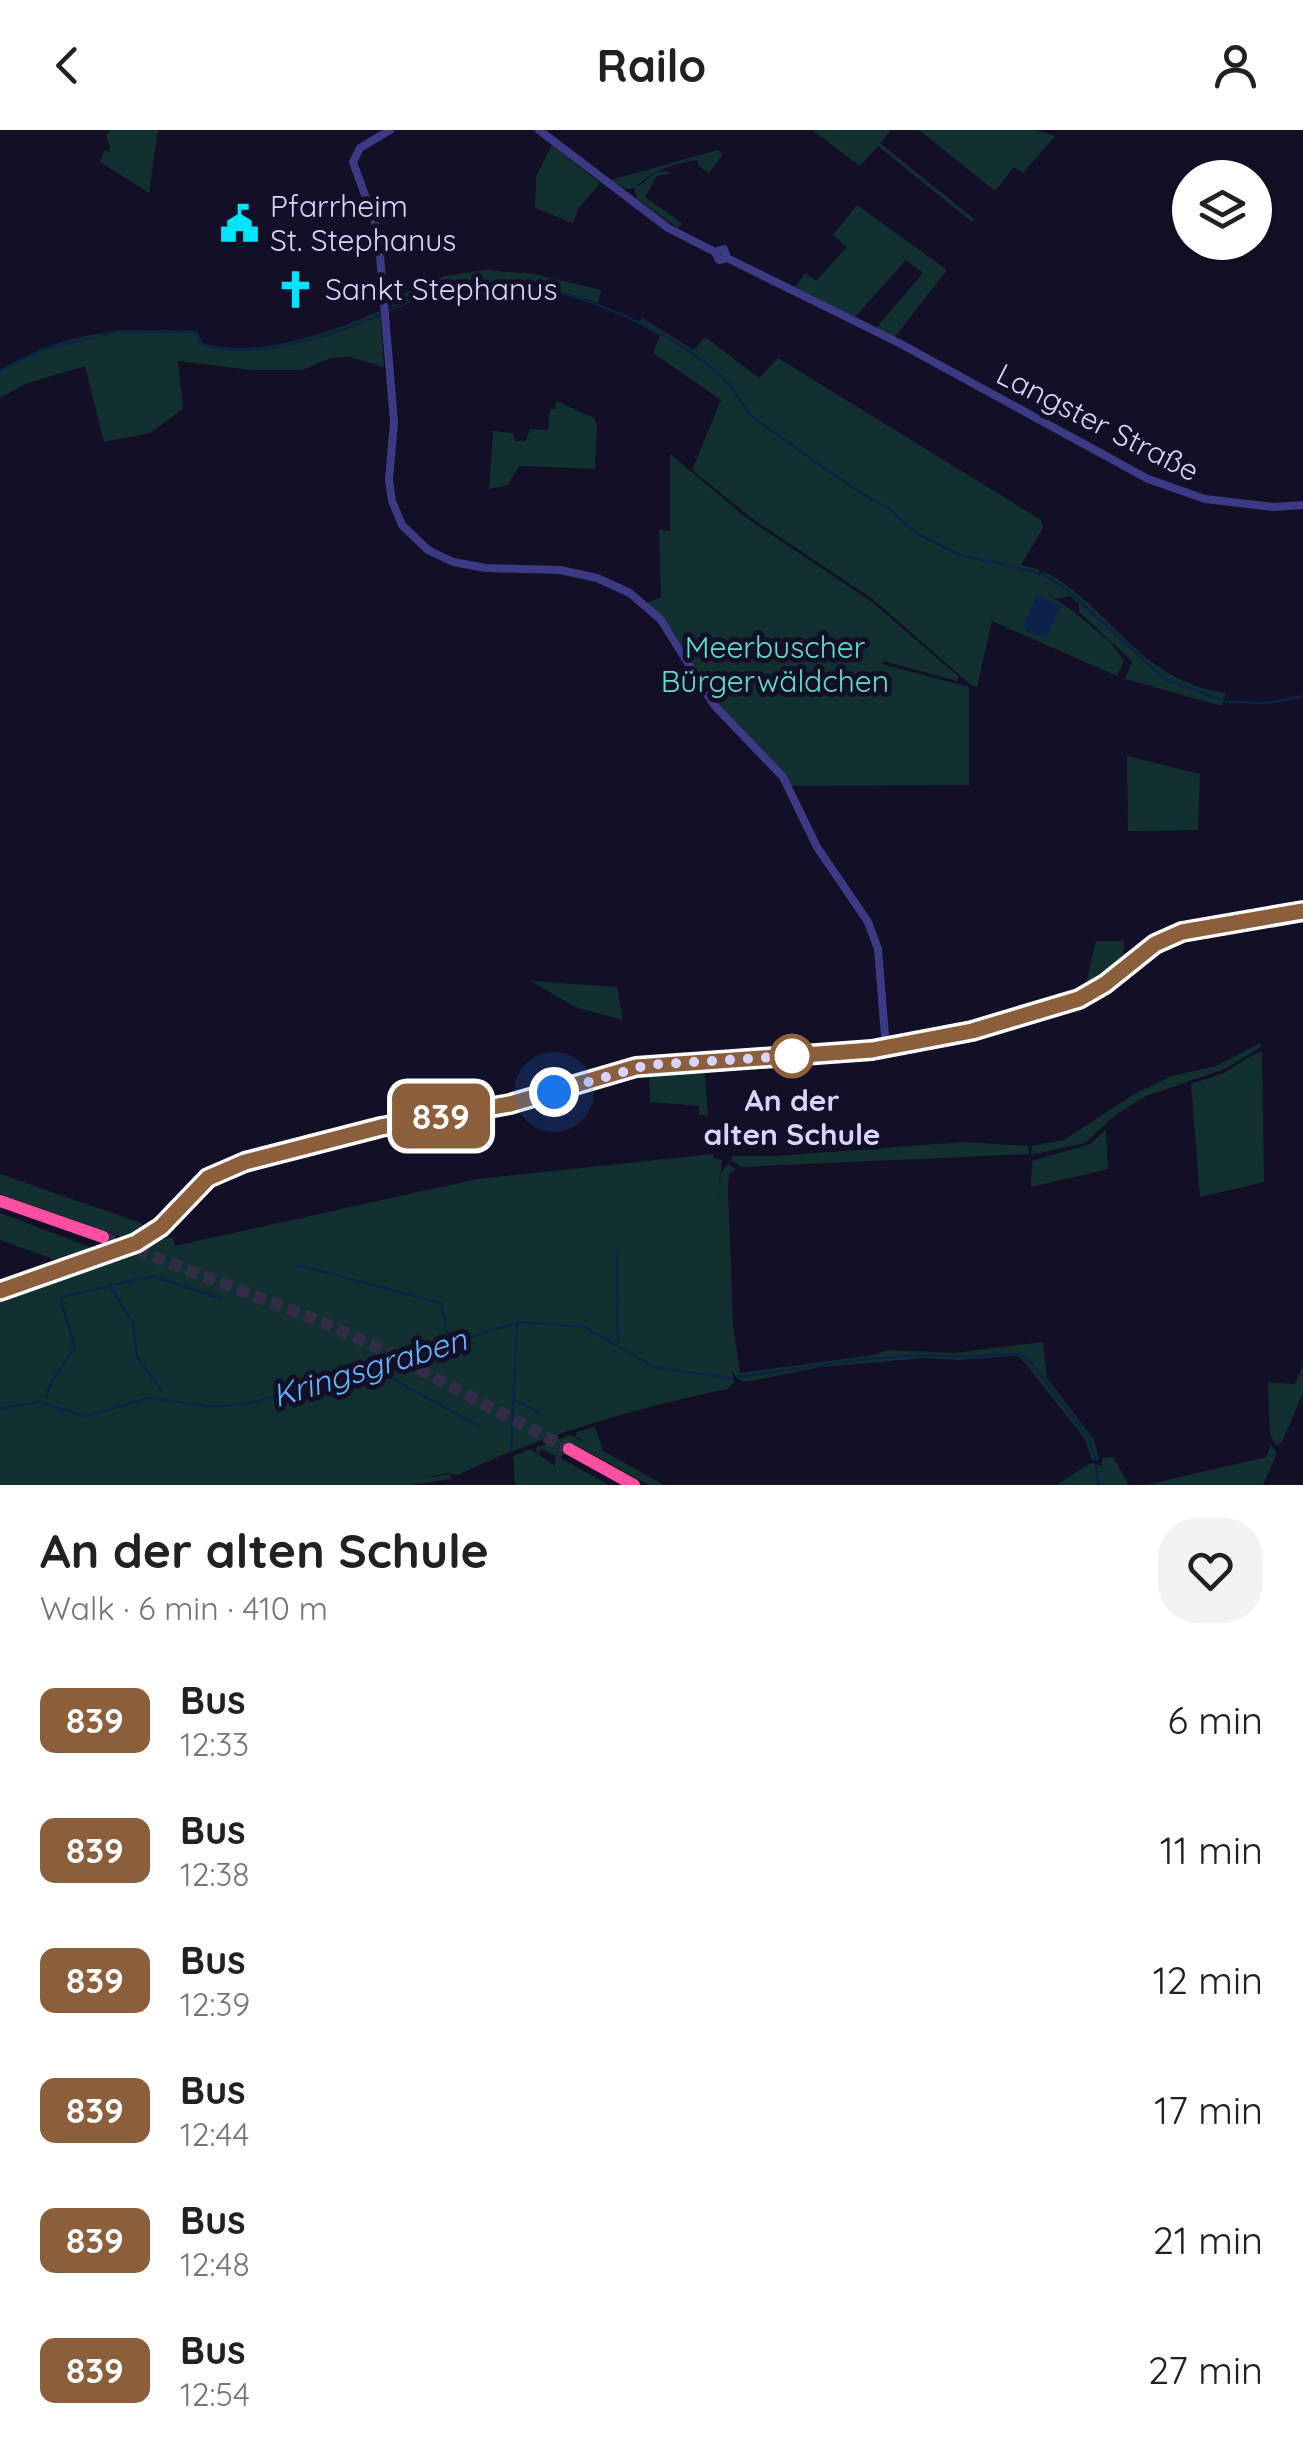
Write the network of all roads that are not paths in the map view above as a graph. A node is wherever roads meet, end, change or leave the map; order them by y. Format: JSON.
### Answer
{"nodes":[{"id":1,"x":390,"y":130,"type":"edge"},
{"id":2,"x":540,"y":130,"type":"edge"},
{"id":3,"x":1303,"y":505,"type":"edge"},
{"id":4,"x":1303,"y":911,"type":"edge"},
{"id":5,"x":886,"y":1048,"type":"junction"},
{"id":6,"x":0,"y":1200,"type":"edge"},
{"id":7,"x":0,"y":1209,"type":"edge"},
{"id":8,"x":0,"y":1291,"type":"edge"},
{"id":9,"x":622,"y":1485,"type":"edge"},
{"id":10,"x":634,"y":1485,"type":"edge"}],
"edges":[{"from":1,"to":5,"type":"street"},
{"from":2,"to":3,"type":"street","name":"Langster Straße"},
{"from":4,"to":5,"type":"street"},
{"from":5,"to":8,"type":"street"},
{"from":6,"to":7,"type":"highway"},
{"from":9,"to":10,"type":"highway"}]}
